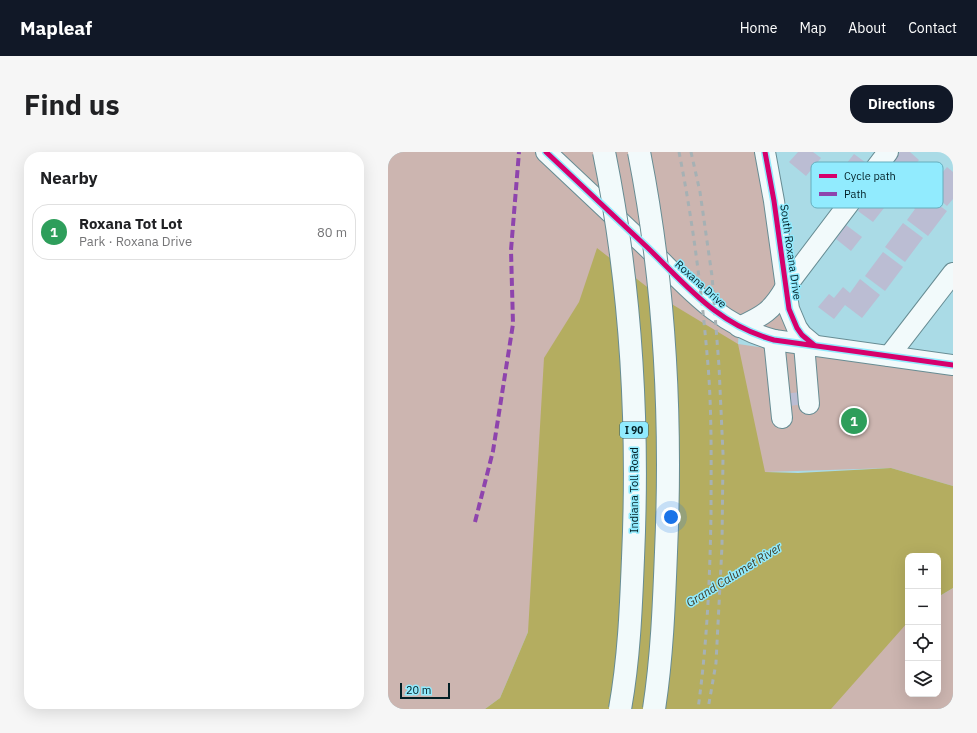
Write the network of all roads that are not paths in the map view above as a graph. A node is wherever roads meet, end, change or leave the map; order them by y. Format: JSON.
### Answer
{"nodes":[{"id":1,"x":546,"y":152,"type":"edge"},
{"id":2,"x":604,"y":152,"type":"edge"},
{"id":3,"x":639,"y":152,"type":"edge"},
{"id":4,"x":765,"y":152,"type":"edge"},
{"id":5,"x":888,"y":152,"type":"edge"},
{"id":6,"x":880,"y":162,"type":"edge"},
{"id":7,"x":846,"y":208,"type":"edge"},
{"id":8,"x":953,"y":273,"type":"edge"},
{"id":9,"x":785,"y":288,"type":"junction"},
{"id":10,"x":739,"y":327,"type":"junction"},
{"id":11,"x":774,"y":340,"type":"junction"},
{"id":12,"x":809,"y":345,"type":"junction"},
{"id":13,"x":889,"y":356,"type":"junction"},
{"id":14,"x":953,"y":364,"type":"edge"},
{"id":15,"x":809,"y":404,"type":"dead end"},
{"id":16,"x":782,"y":418,"type":"dead end"},
{"id":17,"x":620,"y":709,"type":"edge"},
{"id":18,"x":654,"y":709,"type":"edge"}],
"edges":[{"from":1,"to":10,"type":"street","name":"Roxana Drive"},
{"from":2,"to":17,"type":"highway","name":"Indiana Toll Road","number":"I 90","bridge":true},
{"from":3,"to":18,"type":"highway","bridge":true},
{"from":4,"to":9,"type":"street","name":"South Roxana Drive"},
{"from":5,"to":6,"type":"street"},
{"from":7,"to":9,"type":"street"},
{"from":8,"to":13,"type":"street"},
{"from":9,"to":10,"type":"street"},
{"from":9,"to":12,"type":"street","name":"South Roxana Drive"},
{"from":10,"to":11,"type":"street","name":"Roxana Drive"},
{"from":11,"to":12,"type":"street","name":"Roxana Drive"},
{"from":11,"to":16,"type":"street"},
{"from":12,"to":13,"type":"street","name":"Roxana Drive"},
{"from":12,"to":15,"type":"street"},
{"from":13,"to":14,"type":"street","name":"Roxana Drive"}]}
